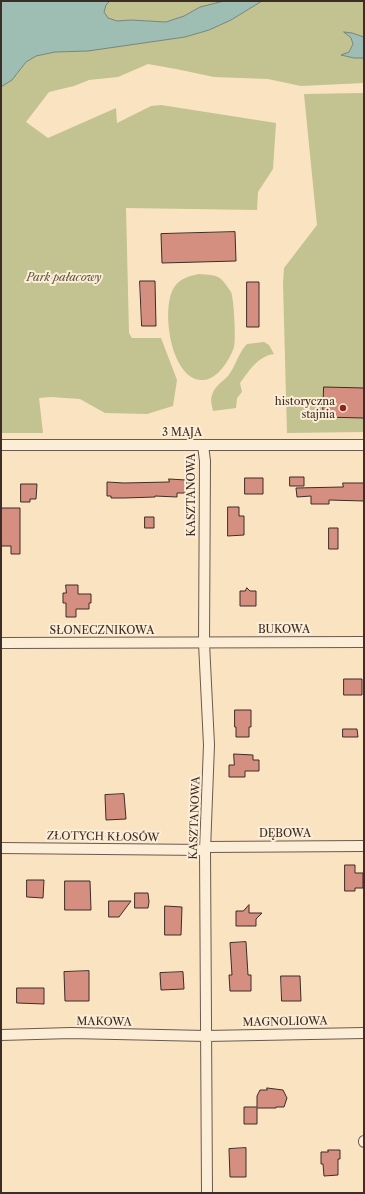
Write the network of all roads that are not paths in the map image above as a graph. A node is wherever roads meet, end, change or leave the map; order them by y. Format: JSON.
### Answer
{"nodes":[{"id":1,"x":364,"y":444,"type":"edge"},
{"id":2,"x":1,"y":445,"type":"edge"},
{"id":3,"x":204,"y":445,"type":"junction"},
{"id":4,"x":364,"y":642,"type":"edge"},
{"id":5,"x":1,"y":643,"type":"edge"},
{"id":6,"x":204,"y":643,"type":"junction"},
{"id":7,"x":364,"y":846,"type":"edge"},
{"id":8,"x":1,"y":848,"type":"edge"},
{"id":9,"x":205,"y":848,"type":"junction"},
{"id":10,"x":364,"y":1033,"type":"edge"},
{"id":11,"x":1,"y":1035,"type":"edge"},
{"id":12,"x":206,"y":1036,"type":"junction"},
{"id":13,"x":207,"y":1193,"type":"edge"}],
"edges":[{"from":1,"to":3,"type":"street","name":"3 MAJA"},
{"from":2,"to":3,"type":"street","name":"3 MAJA"},
{"from":3,"to":6,"type":"street","name":"KASZTANOWA"},
{"from":4,"to":6,"type":"street","name":"BUKOWA"},
{"from":5,"to":6,"type":"street","name":"SŁONECZNIKOWA"},
{"from":6,"to":9,"type":"street","name":"KASZTANOWA"},
{"from":7,"to":9,"type":"street","name":"DĘBOWA"},
{"from":8,"to":9,"type":"street","name":"ZŁOTYCH KŁOSÓW"},
{"from":9,"to":12,"type":"street","name":"KASZTANOWA"},
{"from":10,"to":12,"type":"street","name":"MAGNOLIOWA"},
{"from":11,"to":12,"type":"street","name":"MAKOWA"},
{"from":12,"to":13,"type":"street","name":"KASZTANOWA"}]}
